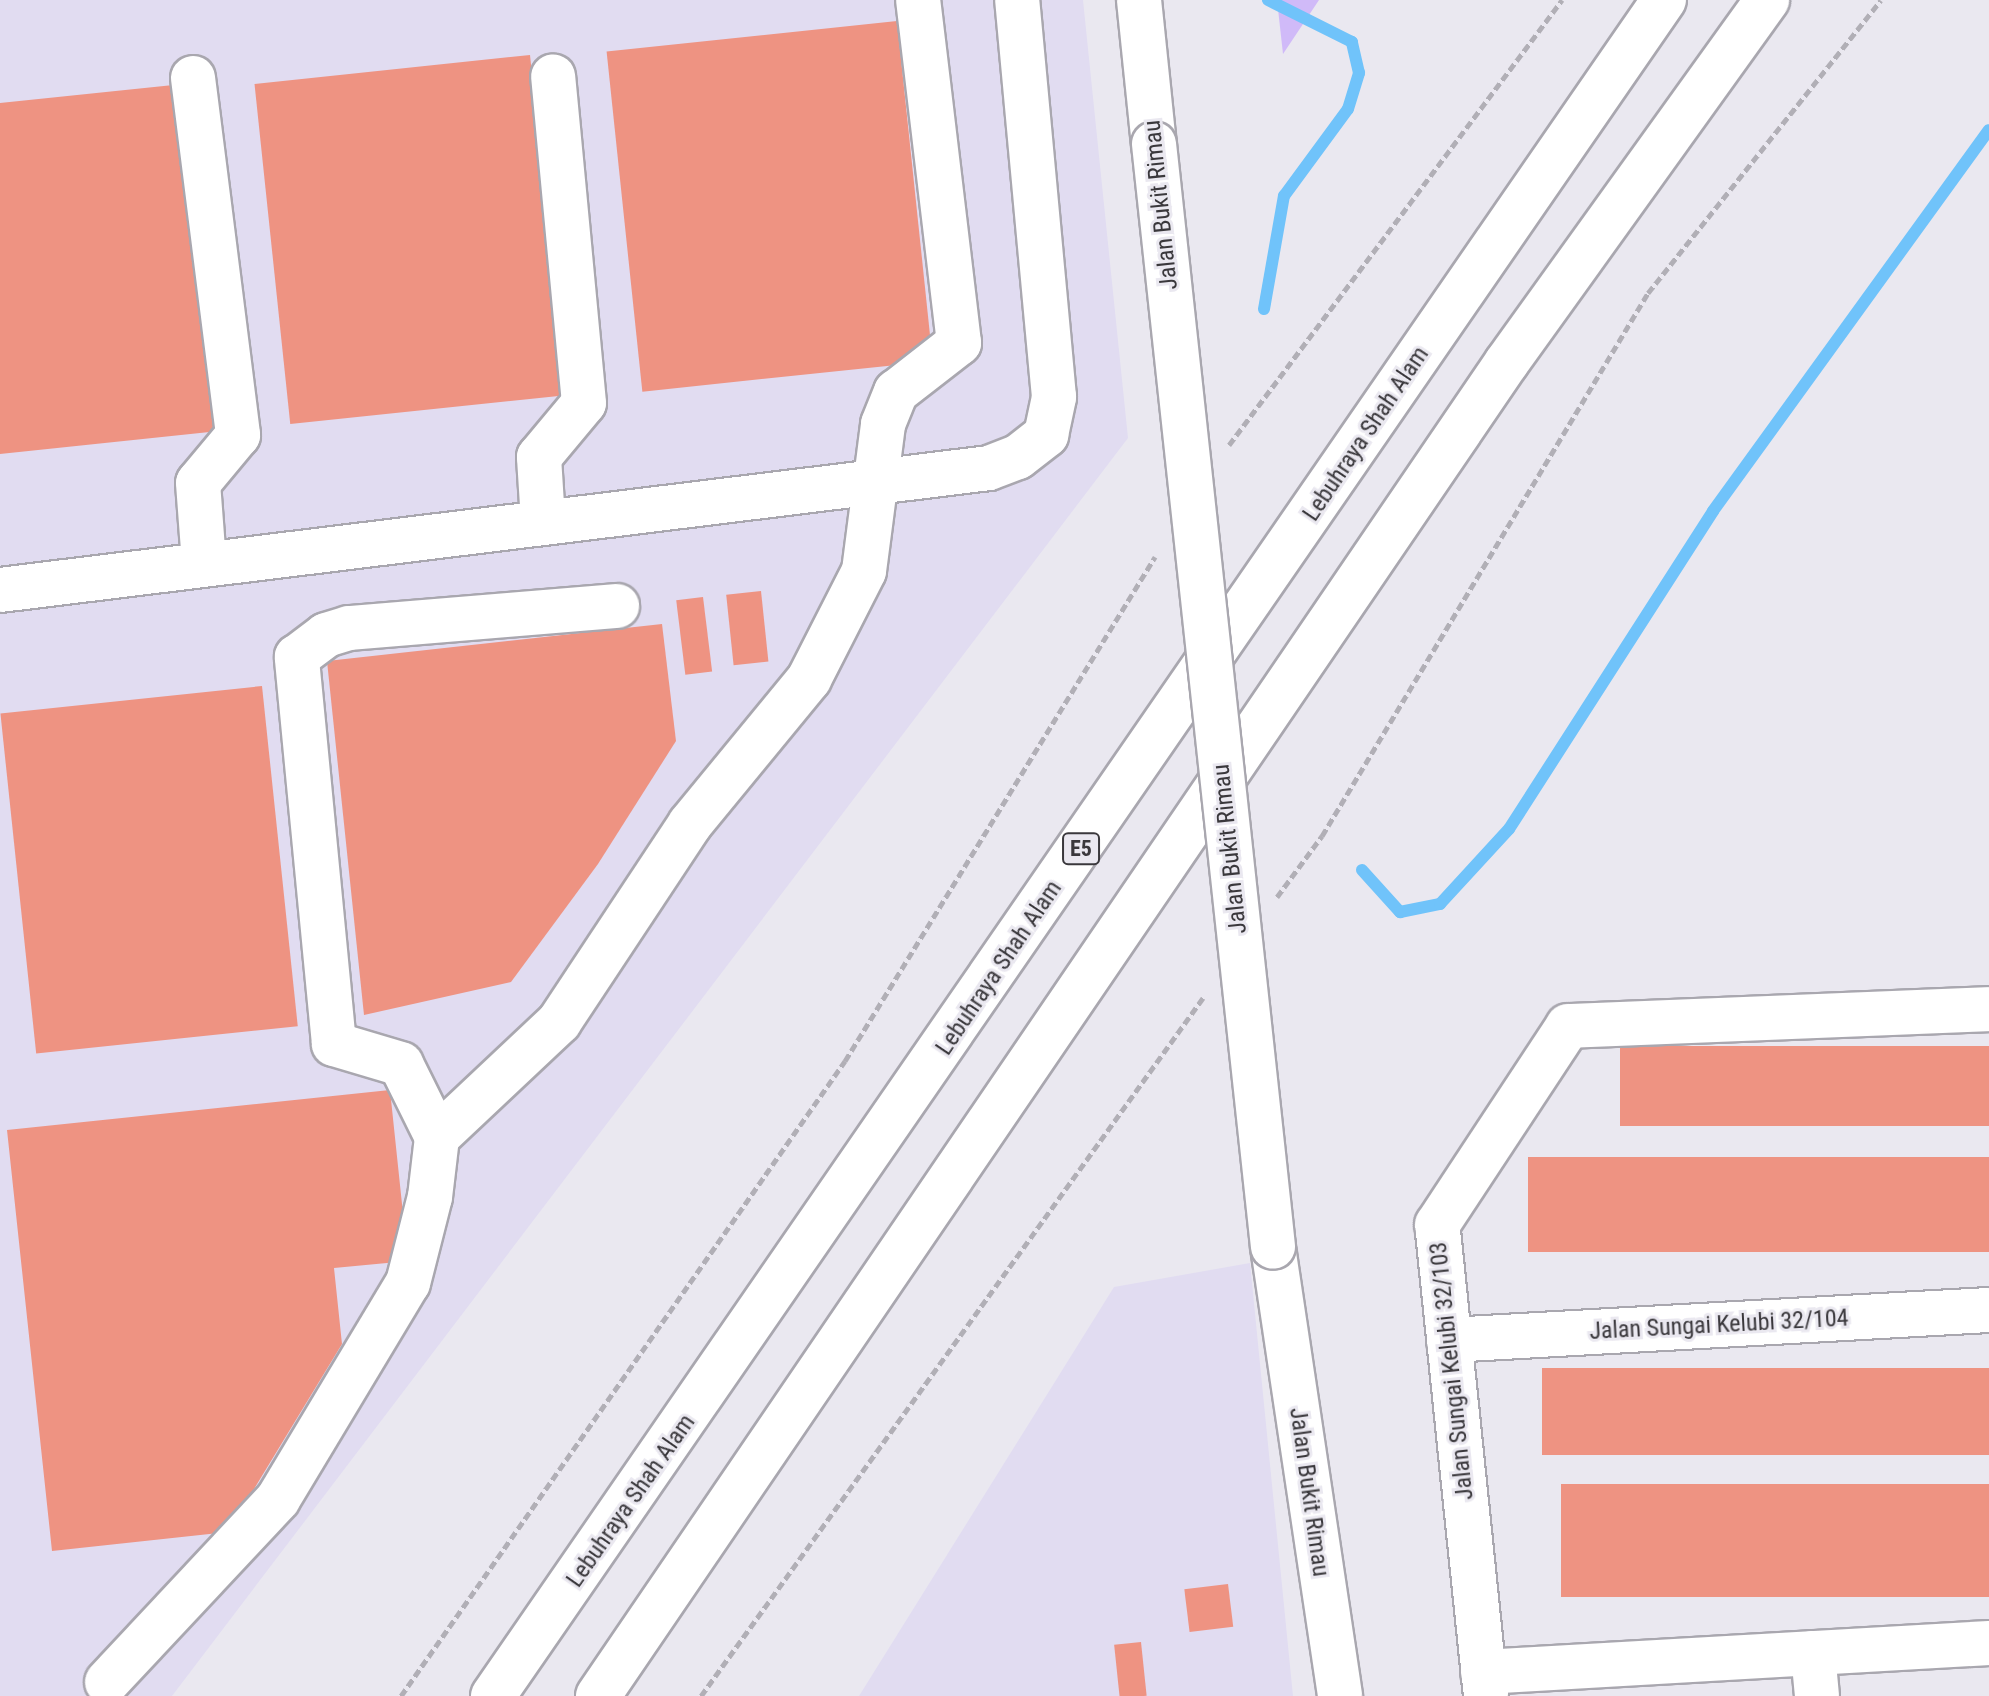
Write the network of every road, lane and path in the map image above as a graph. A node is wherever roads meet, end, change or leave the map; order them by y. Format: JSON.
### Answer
{"nodes":[{"id":1,"x":918,"y":0,"type":"edge"},
{"id":2,"x":1017,"y":0,"type":"edge"},
{"id":3,"x":1139,"y":0,"type":"edge"},
{"id":4,"x":1562,"y":0,"type":"edge"},
{"id":5,"x":1664,"y":0,"type":"edge"},
{"id":6,"x":1767,"y":0,"type":"edge"},
{"id":7,"x":1881,"y":0,"type":"edge"},
{"id":8,"x":553,"y":76,"type":"dead end"},
{"id":9,"x":193,"y":78,"type":"dead end"},
{"id":10,"x":1226,"y":449,"type":"dead end"},
{"id":11,"x":877,"y":482,"type":"junction"},
{"id":12,"x":543,"y":521,"type":"junction"},
{"id":13,"x":1157,"y":554,"type":"dead end"},
{"id":14,"x":204,"y":562,"type":"junction"},
{"id":15,"x":0,"y":590,"type":"edge"},
{"id":16,"x":617,"y":606,"type":"dead end"},
{"id":17,"x":1267,"y":911,"type":"dead end"},
{"id":18,"x":1211,"y":987,"type":"dead end"},
{"id":19,"x":1989,"y":1009,"type":"edge"},
{"id":20,"x":437,"y":1137,"type":"junction"},
{"id":21,"x":1989,"y":1310,"type":"edge"},
{"id":22,"x":1449,"y":1340,"type":"junction"},
{"id":23,"x":1989,"y":1643,"type":"edge"},
{"id":24,"x":1813,"y":1653,"type":"junction"},
{"id":25,"x":107,"y":1682,"type":"dead end"},
{"id":26,"x":1485,"y":1684,"type":"edge"},
{"id":27,"x":401,"y":1696,"type":"edge"},
{"id":28,"x":493,"y":1696,"type":"edge"},
{"id":29,"x":598,"y":1696,"type":"edge"},
{"id":30,"x":701,"y":1696,"type":"edge"},
{"id":31,"x":1340,"y":1696,"type":"edge"},
{"id":32,"x":1817,"y":1696,"type":"edge"}],
"edges":[{"from":1,"to":11,"type":"main road"},
{"from":2,"to":11,"type":"main road"},
{"from":3,"to":31,"type":"main road","name":"Jalan Bukit Rimau","bridge":true},
{"from":4,"to":10,"type":"path"},
{"from":5,"to":28,"type":"main road","name":"Lebuhraya Shah Alam","number":"E5"},
{"from":6,"to":29,"type":"main road"},
{"from":7,"to":17,"type":"path"},
{"from":8,"to":12,"type":"main road"},
{"from":9,"to":14,"type":"main road"},
{"from":11,"to":12,"type":"main road"},
{"from":11,"to":20,"type":"main road"},
{"from":12,"to":14,"type":"main road"},
{"from":13,"to":27,"type":"path"},
{"from":14,"to":15,"type":"main road"},
{"from":16,"to":20,"type":"main road"},
{"from":18,"to":30,"type":"path"},
{"from":19,"to":22,"type":"main road","name":"Jalan Sungai Kelubi 32/103"},
{"from":20,"to":25,"type":"main road"},
{"from":21,"to":22,"type":"main road","name":"Jalan Sungai Kelubi 32/104"},
{"from":22,"to":26,"type":"main road","name":"Jalan Sungai Kelubi 32/103"},
{"from":23,"to":24,"type":"main road"},
{"from":24,"to":26,"type":"main road"},
{"from":24,"to":32,"type":"main road"}]}
